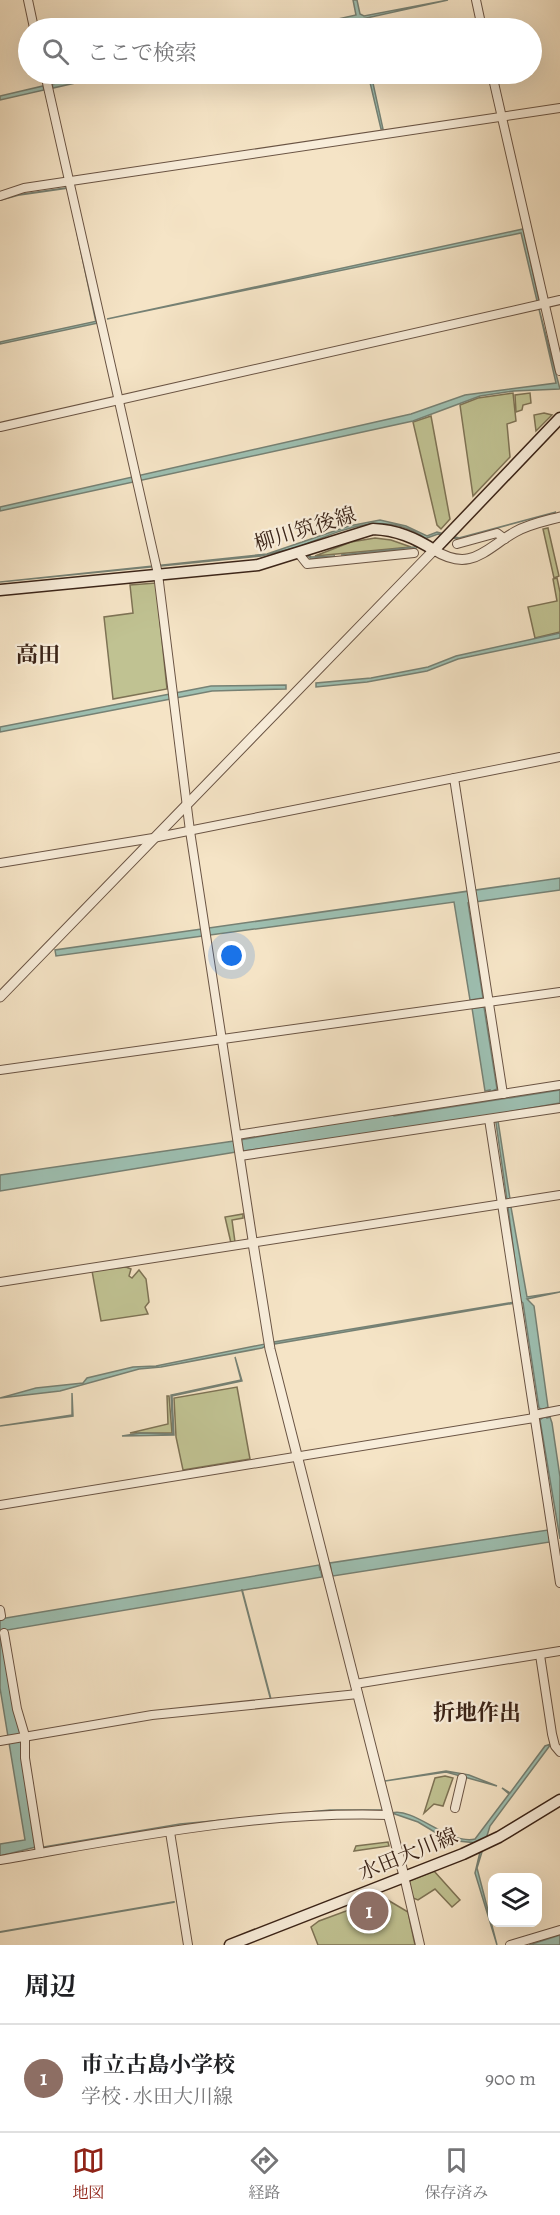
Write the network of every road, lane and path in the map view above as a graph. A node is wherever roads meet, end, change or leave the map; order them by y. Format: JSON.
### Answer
{"nodes":[{"id":1,"x":28,"y":0,"type":"edge"},
{"id":2,"x":476,"y":0,"type":"edge"},
{"id":3,"x":32,"y":18,"type":"edge"},
{"id":4,"x":480,"y":18,"type":"edge"},
{"id":5,"x":47,"y":84,"type":"edge"},
{"id":6,"x":494,"y":84,"type":"edge"},
{"id":7,"x":560,"y":108,"type":"edge"},
{"id":8,"x":502,"y":116,"type":"junction"},
{"id":9,"x":69,"y":182,"type":"junction"},
{"id":10,"x":0,"y":196,"type":"edge"},
{"id":11,"x":560,"y":300,"type":"edge"},
{"id":12,"x":545,"y":303,"type":"junction"},
{"id":13,"x":560,"y":371,"type":"edge"},
{"id":14,"x":119,"y":400,"type":"junction"},
{"id":15,"x":560,"y":418,"type":"edge"},
{"id":16,"x":0,"y":427,"type":"edge"},
{"id":17,"x":560,"y":517,"type":"edge"},
{"id":18,"x":505,"y":539,"type":"junction"},
{"id":19,"x":457,"y":544,"type":"dead end"},
{"id":20,"x":434,"y":550,"type":"junction"},
{"id":21,"x":414,"y":553,"type":"dead end"},
{"id":22,"x":299,"y":554,"type":"junction"},
{"id":23,"x":158,"y":574,"type":"junction"},
{"id":24,"x":0,"y":590,"type":"edge"},
{"id":25,"x":560,"y":757,"type":"edge"},
{"id":26,"x":454,"y":778,"type":"junction"},
{"id":27,"x":186,"y":803,"type":"junction"},
{"id":28,"x":190,"y":831,"type":"junction"},
{"id":29,"x":153,"y":838,"type":"junction"},
{"id":30,"x":0,"y":863,"type":"edge"},
{"id":31,"x":560,"y":992,"type":"edge"},
{"id":32,"x":0,"y":997,"type":"edge"},
{"id":33,"x":489,"y":1002,"type":"junction"},
{"id":34,"x":221,"y":1039,"type":"junction"},
{"id":35,"x":0,"y":1070,"type":"edge"},
{"id":36,"x":560,"y":1085,"type":"edge"},
{"id":37,"x":503,"y":1094,"type":"junction"},
{"id":38,"x":560,"y":1108,"type":"edge"},
{"id":39,"x":489,"y":1119,"type":"junction"},
{"id":40,"x":237,"y":1136,"type":"junction"},
{"id":41,"x":240,"y":1155,"type":"junction"},
{"id":42,"x":560,"y":1195,"type":"edge"},
{"id":43,"x":502,"y":1204,"type":"junction"},
{"id":44,"x":254,"y":1243,"type":"junction"},
{"id":45,"x":0,"y":1282,"type":"edge"},
{"id":46,"x":560,"y":1410,"type":"edge"},
{"id":47,"x":534,"y":1416,"type":"junction"},
{"id":48,"x":297,"y":1455,"type":"junction"},
{"id":49,"x":0,"y":1505,"type":"edge"},
{"id":50,"x":560,"y":1583,"type":"edge"},
{"id":51,"x":4,"y":1633,"type":"dead end"},
{"id":52,"x":560,"y":1651,"type":"edge"},
{"id":53,"x":540,"y":1654,"type":"junction"},
{"id":54,"x":355,"y":1684,"type":"junction"},
{"id":55,"x":358,"y":1694,"type":"junction"},
{"id":56,"x":25,"y":1736,"type":"junction"},
{"id":57,"x":0,"y":1740,"type":"edge"},
{"id":58,"x":560,"y":1752,"type":"edge"},
{"id":59,"x":462,"y":1778,"type":"dead end"},
{"id":60,"x":560,"y":1800,"type":"edge"},
{"id":61,"x":455,"y":1808,"type":"dead end"},
{"id":62,"x":388,"y":1815,"type":"junction"},
{"id":63,"x":170,"y":1832,"type":"junction"},
{"id":64,"x":40,"y":1853,"type":"junction"},
{"id":65,"x":0,"y":1860,"type":"edge"},
{"id":66,"x":404,"y":1876,"type":"junction"},
{"id":67,"x":560,"y":1930,"type":"edge"},
{"id":68,"x":188,"y":1945,"type":"edge"},
{"id":69,"x":230,"y":1945,"type":"edge"},
{"id":70,"x":420,"y":1945,"type":"edge"},
{"id":71,"x":510,"y":1945,"type":"edge"}],
"edges":[{"from":1,"to":3,"type":"street"},
{"from":2,"to":4,"type":"street"},
{"from":5,"to":9,"type":"street"},
{"from":6,"to":8,"type":"street"},
{"from":7,"to":8,"type":"street"},
{"from":8,"to":9,"type":"street"},
{"from":8,"to":12,"type":"street"},
{"from":9,"to":10,"type":"street"},
{"from":9,"to":14,"type":"street"},
{"from":11,"to":12,"type":"street"},
{"from":12,"to":13,"type":"street"},
{"from":12,"to":14,"type":"street"},
{"from":14,"to":16,"type":"street"},
{"from":14,"to":23,"type":"street"},
{"from":15,"to":20,"type":"main road"},
{"from":17,"to":18,"type":"street"},
{"from":18,"to":19,"type":"street"},
{"from":18,"to":20,"type":"street"},
{"from":20,"to":22,"type":"main road","name":"柳川筑後線"},
{"from":20,"to":27,"type":"street"},
{"from":21,"to":22,"type":"street"},
{"from":22,"to":23,"type":"main road","name":"柳川筑後線"},
{"from":23,"to":24,"type":"main road","name":"柳川筑後線"},
{"from":23,"to":27,"type":"street"},
{"from":25,"to":26,"type":"street"},
{"from":26,"to":28,"type":"street"},
{"from":26,"to":33,"type":"street"},
{"from":27,"to":28,"type":"street"},
{"from":27,"to":29,"type":"street"},
{"from":28,"to":29,"type":"street"},
{"from":28,"to":34,"type":"street"},
{"from":29,"to":30,"type":"street"},
{"from":29,"to":32,"type":"street"},
{"from":31,"to":33,"type":"street"},
{"from":33,"to":34,"type":"street"},
{"from":33,"to":37,"type":"street"},
{"from":34,"to":35,"type":"street"},
{"from":34,"to":40,"type":"street"},
{"from":36,"to":37,"type":"street"},
{"from":37,"to":40,"type":"street"},
{"from":38,"to":39,"type":"street"},
{"from":39,"to":41,"type":"street"},
{"from":39,"to":43,"type":"street"},
{"from":40,"to":41,"type":"street"},
{"from":41,"to":44,"type":"street"},
{"from":42,"to":43,"type":"street"},
{"from":43,"to":44,"type":"street"},
{"from":43,"to":47,"type":"street"},
{"from":44,"to":45,"type":"street"},
{"from":44,"to":48,"type":"street"},
{"from":46,"to":47,"type":"street"},
{"from":47,"to":48,"type":"street"},
{"from":47,"to":50,"type":"street"},
{"from":48,"to":49,"type":"street"},
{"from":48,"to":54,"type":"street"},
{"from":51,"to":56,"type":"street"},
{"from":52,"to":53,"type":"street"},
{"from":53,"to":54,"type":"street"},
{"from":53,"to":58,"type":"street"},
{"from":54,"to":55,"type":"street"},
{"from":55,"to":56,"type":"street"},
{"from":55,"to":62,"type":"street"},
{"from":56,"to":57,"type":"street"},
{"from":56,"to":64,"type":"street"},
{"from":59,"to":61,"type":"street"},
{"from":60,"to":66,"type":"main road","name":"水田大川線"},
{"from":62,"to":63,"type":"street"},
{"from":62,"to":66,"type":"street"},
{"from":63,"to":64,"type":"street"},
{"from":63,"to":68,"type":"street"},
{"from":64,"to":65,"type":"street"},
{"from":66,"to":69,"type":"main road","name":"水田大川線"},
{"from":66,"to":70,"type":"street"},
{"from":67,"to":71,"type":"street"}]}
